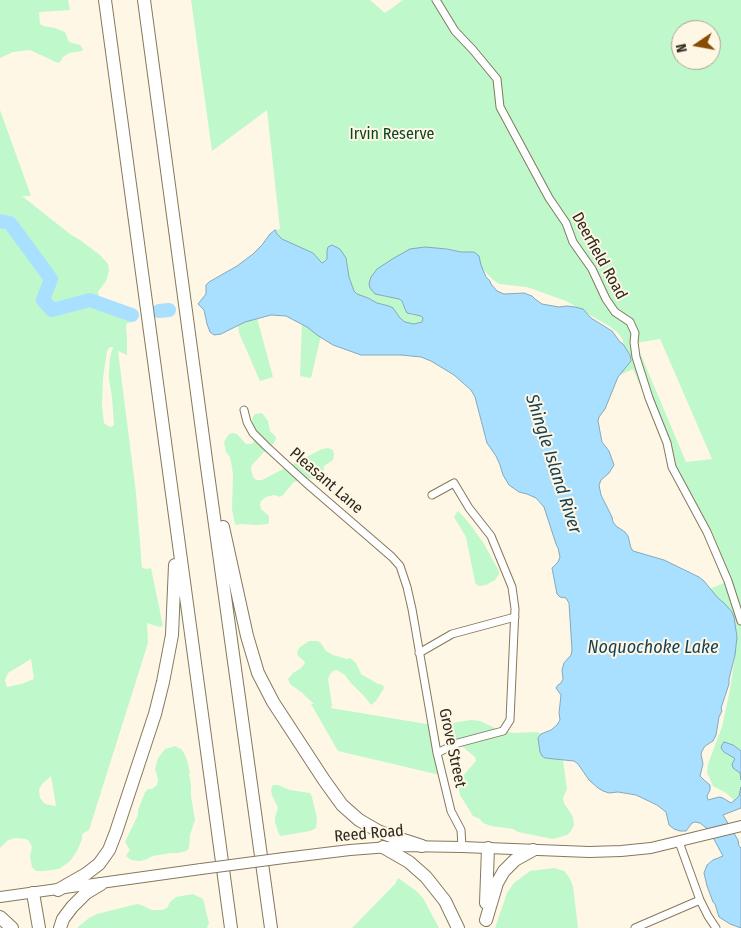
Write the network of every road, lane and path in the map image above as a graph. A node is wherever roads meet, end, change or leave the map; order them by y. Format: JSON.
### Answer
{"nodes":[{"id":1,"x":105,"y":0,"type":"edge"},
{"id":2,"x":144,"y":0,"type":"edge"},
{"id":3,"x":436,"y":0,"type":"edge"},
{"id":4,"x":244,"y":410,"type":"dead end"},
{"id":5,"x":207,"y":467,"type":"junction"},
{"id":6,"x":432,"y":495,"type":"dead end"},
{"id":7,"x":176,"y":528,"type":"junction"},
{"id":8,"x":400,"y":566,"type":"joint"},
{"id":9,"x":515,"y":617,"type":"junction"},
{"id":10,"x":741,"y":621,"type":"edge"},
{"id":11,"x":419,"y":653,"type":"junction"},
{"id":12,"x":437,"y":753,"type":"junction"},
{"id":13,"x":737,"y":827,"type":"edge"},
{"id":14,"x":679,"y":842,"type":"junction"},
{"id":15,"x":422,"y":846,"type":"junction"},
{"id":16,"x":462,"y":846,"type":"junction"},
{"id":17,"x":383,"y":847,"type":"junction"},
{"id":18,"x":488,"y":848,"type":"junction"},
{"id":19,"x":533,"y":850,"type":"junction"},
{"id":20,"x":260,"y":851,"type":"junction"},
{"id":21,"x":101,"y":884,"type":"junction"},
{"id":22,"x":58,"y":890,"type":"junction"},
{"id":23,"x":33,"y":893,"type":"junction"},
{"id":24,"x":0,"y":898,"type":"edge"},
{"id":25,"x":700,"y":900,"type":"junction"},
{"id":26,"x":229,"y":908,"type":"junction"},
{"id":27,"x":0,"y":917,"type":"edge"},
{"id":28,"x":486,"y":924,"type":"edge"},
{"id":29,"x":12,"y":928,"type":"edge"},
{"id":30,"x":39,"y":928,"type":"edge"},
{"id":31,"x":60,"y":928,"type":"edge"},
{"id":32,"x":227,"y":928,"type":"edge"},
{"id":33,"x":231,"y":928,"type":"edge"},
{"id":34,"x":271,"y":928,"type":"edge"},
{"id":35,"x":279,"y":928,"type":"edge"},
{"id":36,"x":458,"y":928,"type":"edge"},
{"id":37,"x":635,"y":928,"type":"edge"},
{"id":38,"x":716,"y":928,"type":"edge"}],
"edges":[{"from":1,"to":7,"type":"highway"},
{"from":2,"to":5,"type":"highway"},
{"from":3,"to":10,"type":"street","name":"Deerfield Road"},
{"from":4,"to":8,"type":"street","name":"Pleasant Lane"},
{"from":5,"to":15,"type":"highway"},
{"from":5,"to":20,"type":"highway"},
{"from":6,"to":9,"type":"street"},
{"from":7,"to":22,"type":"highway"},
{"from":7,"to":26,"type":"highway"},
{"from":8,"to":11,"type":"street","name":"Grove Street"},
{"from":9,"to":11,"type":"street"},
{"from":9,"to":12,"type":"street"},
{"from":11,"to":12,"type":"street","name":"Grove Street"},
{"from":12,"to":16,"type":"street","name":"Grove Street"},
{"from":13,"to":14,"type":"street","name":"Reed Road"},
{"from":14,"to":19,"type":"street","name":"Reed Road"},
{"from":14,"to":25,"type":"street"},
{"from":15,"to":16,"type":"street","name":"Reed Road"},
{"from":15,"to":17,"type":"street","name":"Reed Road"},
{"from":16,"to":18,"type":"street","name":"Reed Road"},
{"from":17,"to":21,"type":"street","name":"Reed Road","bridge":true},
{"from":17,"to":36,"type":"highway"},
{"from":18,"to":19,"type":"street","name":"Reed Road"},
{"from":18,"to":28,"type":"highway"},
{"from":19,"to":28,"type":"highway"},
{"from":20,"to":34,"type":"highway"},
{"from":20,"to":35,"type":"highway"},
{"from":21,"to":22,"type":"street","name":"Reed Road"},
{"from":21,"to":31,"type":"highway"},
{"from":22,"to":23,"type":"street","name":"Reed Road"},
{"from":23,"to":24,"type":"street","name":"Reed Road"},
{"from":23,"to":30,"type":"highway"},
{"from":25,"to":37,"type":"street"},
{"from":25,"to":38,"type":"street"},
{"from":26,"to":32,"type":"highway"},
{"from":26,"to":33,"type":"highway"},
{"from":27,"to":29,"type":"highway"}]}
